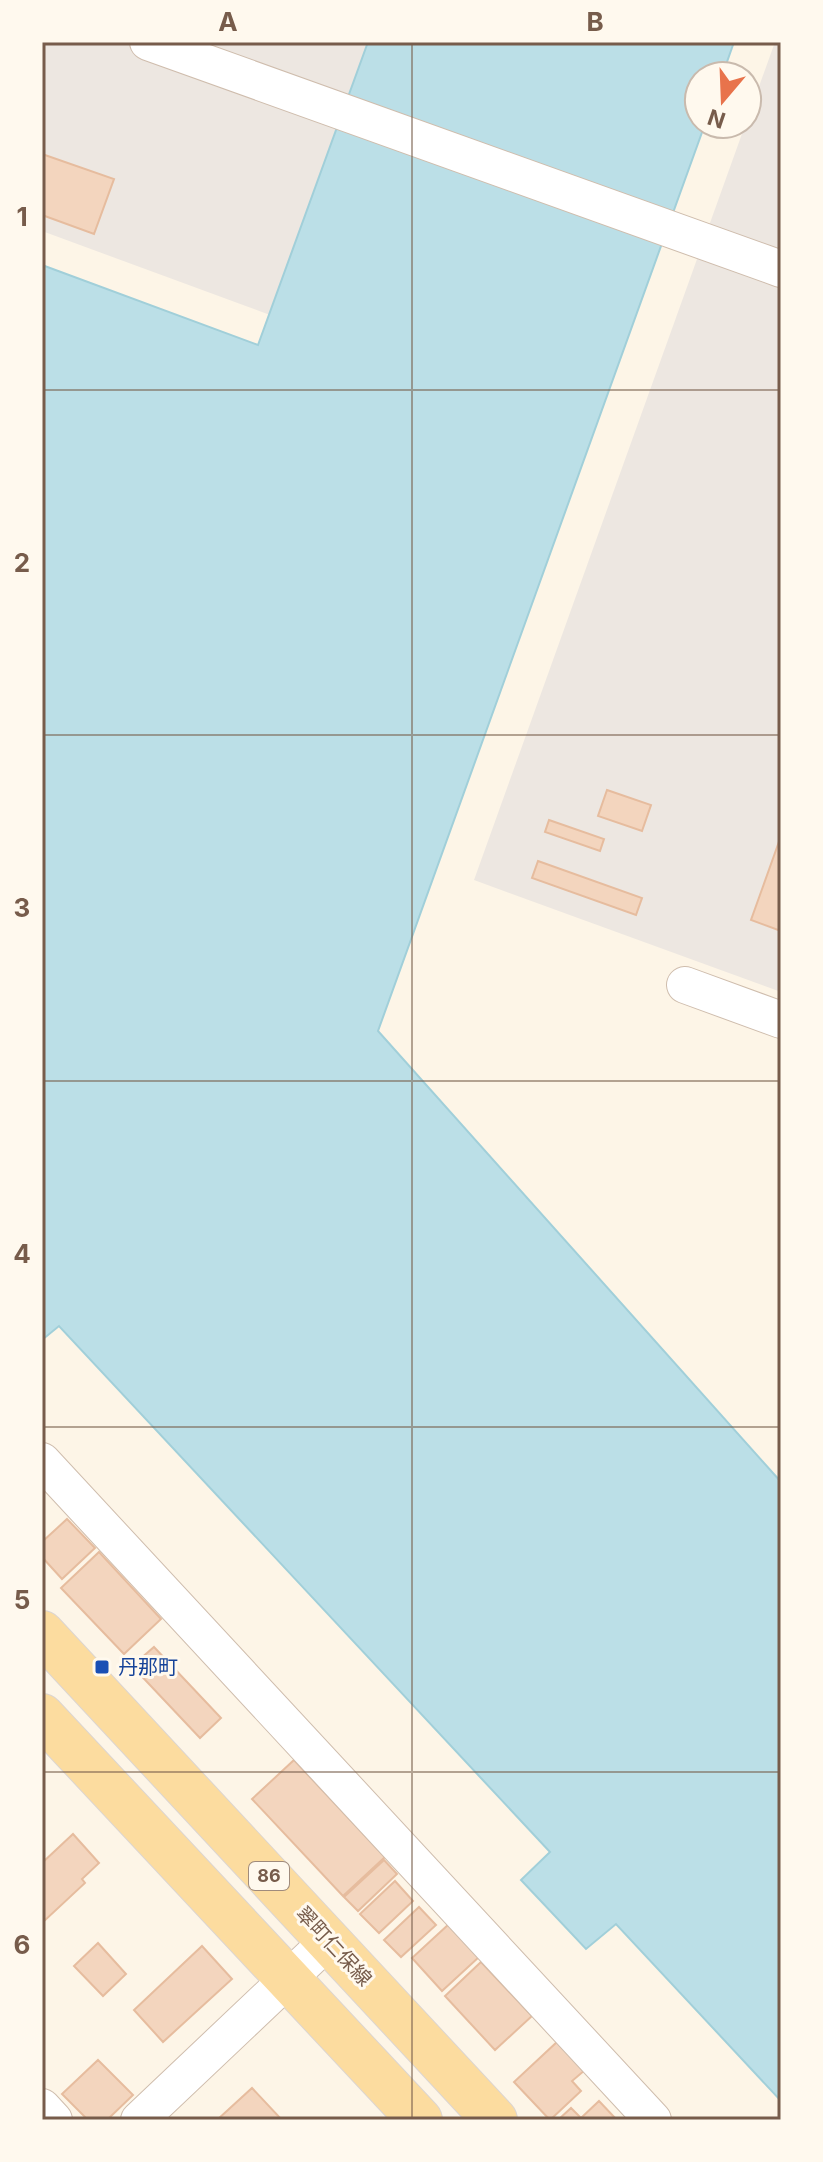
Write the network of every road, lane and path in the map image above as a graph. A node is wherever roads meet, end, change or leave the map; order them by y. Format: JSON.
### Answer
{"nodes":[{"id":1,"x":148,"y":42,"type":"edge"},
{"id":2,"x":781,"y":269,"type":"edge"},
{"id":3,"x":685,"y":985,"type":"dead end"},
{"id":4,"x":781,"y":1020,"type":"edge"},
{"id":5,"x":42,"y":1461,"type":"edge"},
{"id":6,"x":42,"y":1633,"type":"edge"},
{"id":7,"x":42,"y":1716,"type":"edge"},
{"id":8,"x":329,"y":1940,"type":"junction"},
{"id":9,"x":288,"y":1979,"type":"junction"},
{"id":10,"x":42,"y":2107,"type":"edge"},
{"id":11,"x":54,"y":2120,"type":"edge"},
{"id":12,"x":139,"y":2120,"type":"edge"},
{"id":13,"x":420,"y":2120,"type":"edge"},
{"id":14,"x":495,"y":2120,"type":"edge"},
{"id":15,"x":653,"y":2120,"type":"edge"}],
"edges":[{"from":1,"to":2,"type":"street"},
{"from":3,"to":4,"type":"street"},
{"from":5,"to":15,"type":"street"},
{"from":6,"to":8,"type":"main road","name":"翠町仁保線","number":"86"},
{"from":7,"to":9,"type":"main road"},
{"from":8,"to":9,"type":"street"},
{"from":8,"to":14,"type":"main road","name":"翠町仁保線","number":"86"},
{"from":9,"to":12,"type":"street"},
{"from":9,"to":13,"type":"main road"},
{"from":10,"to":11,"type":"street"}]}
